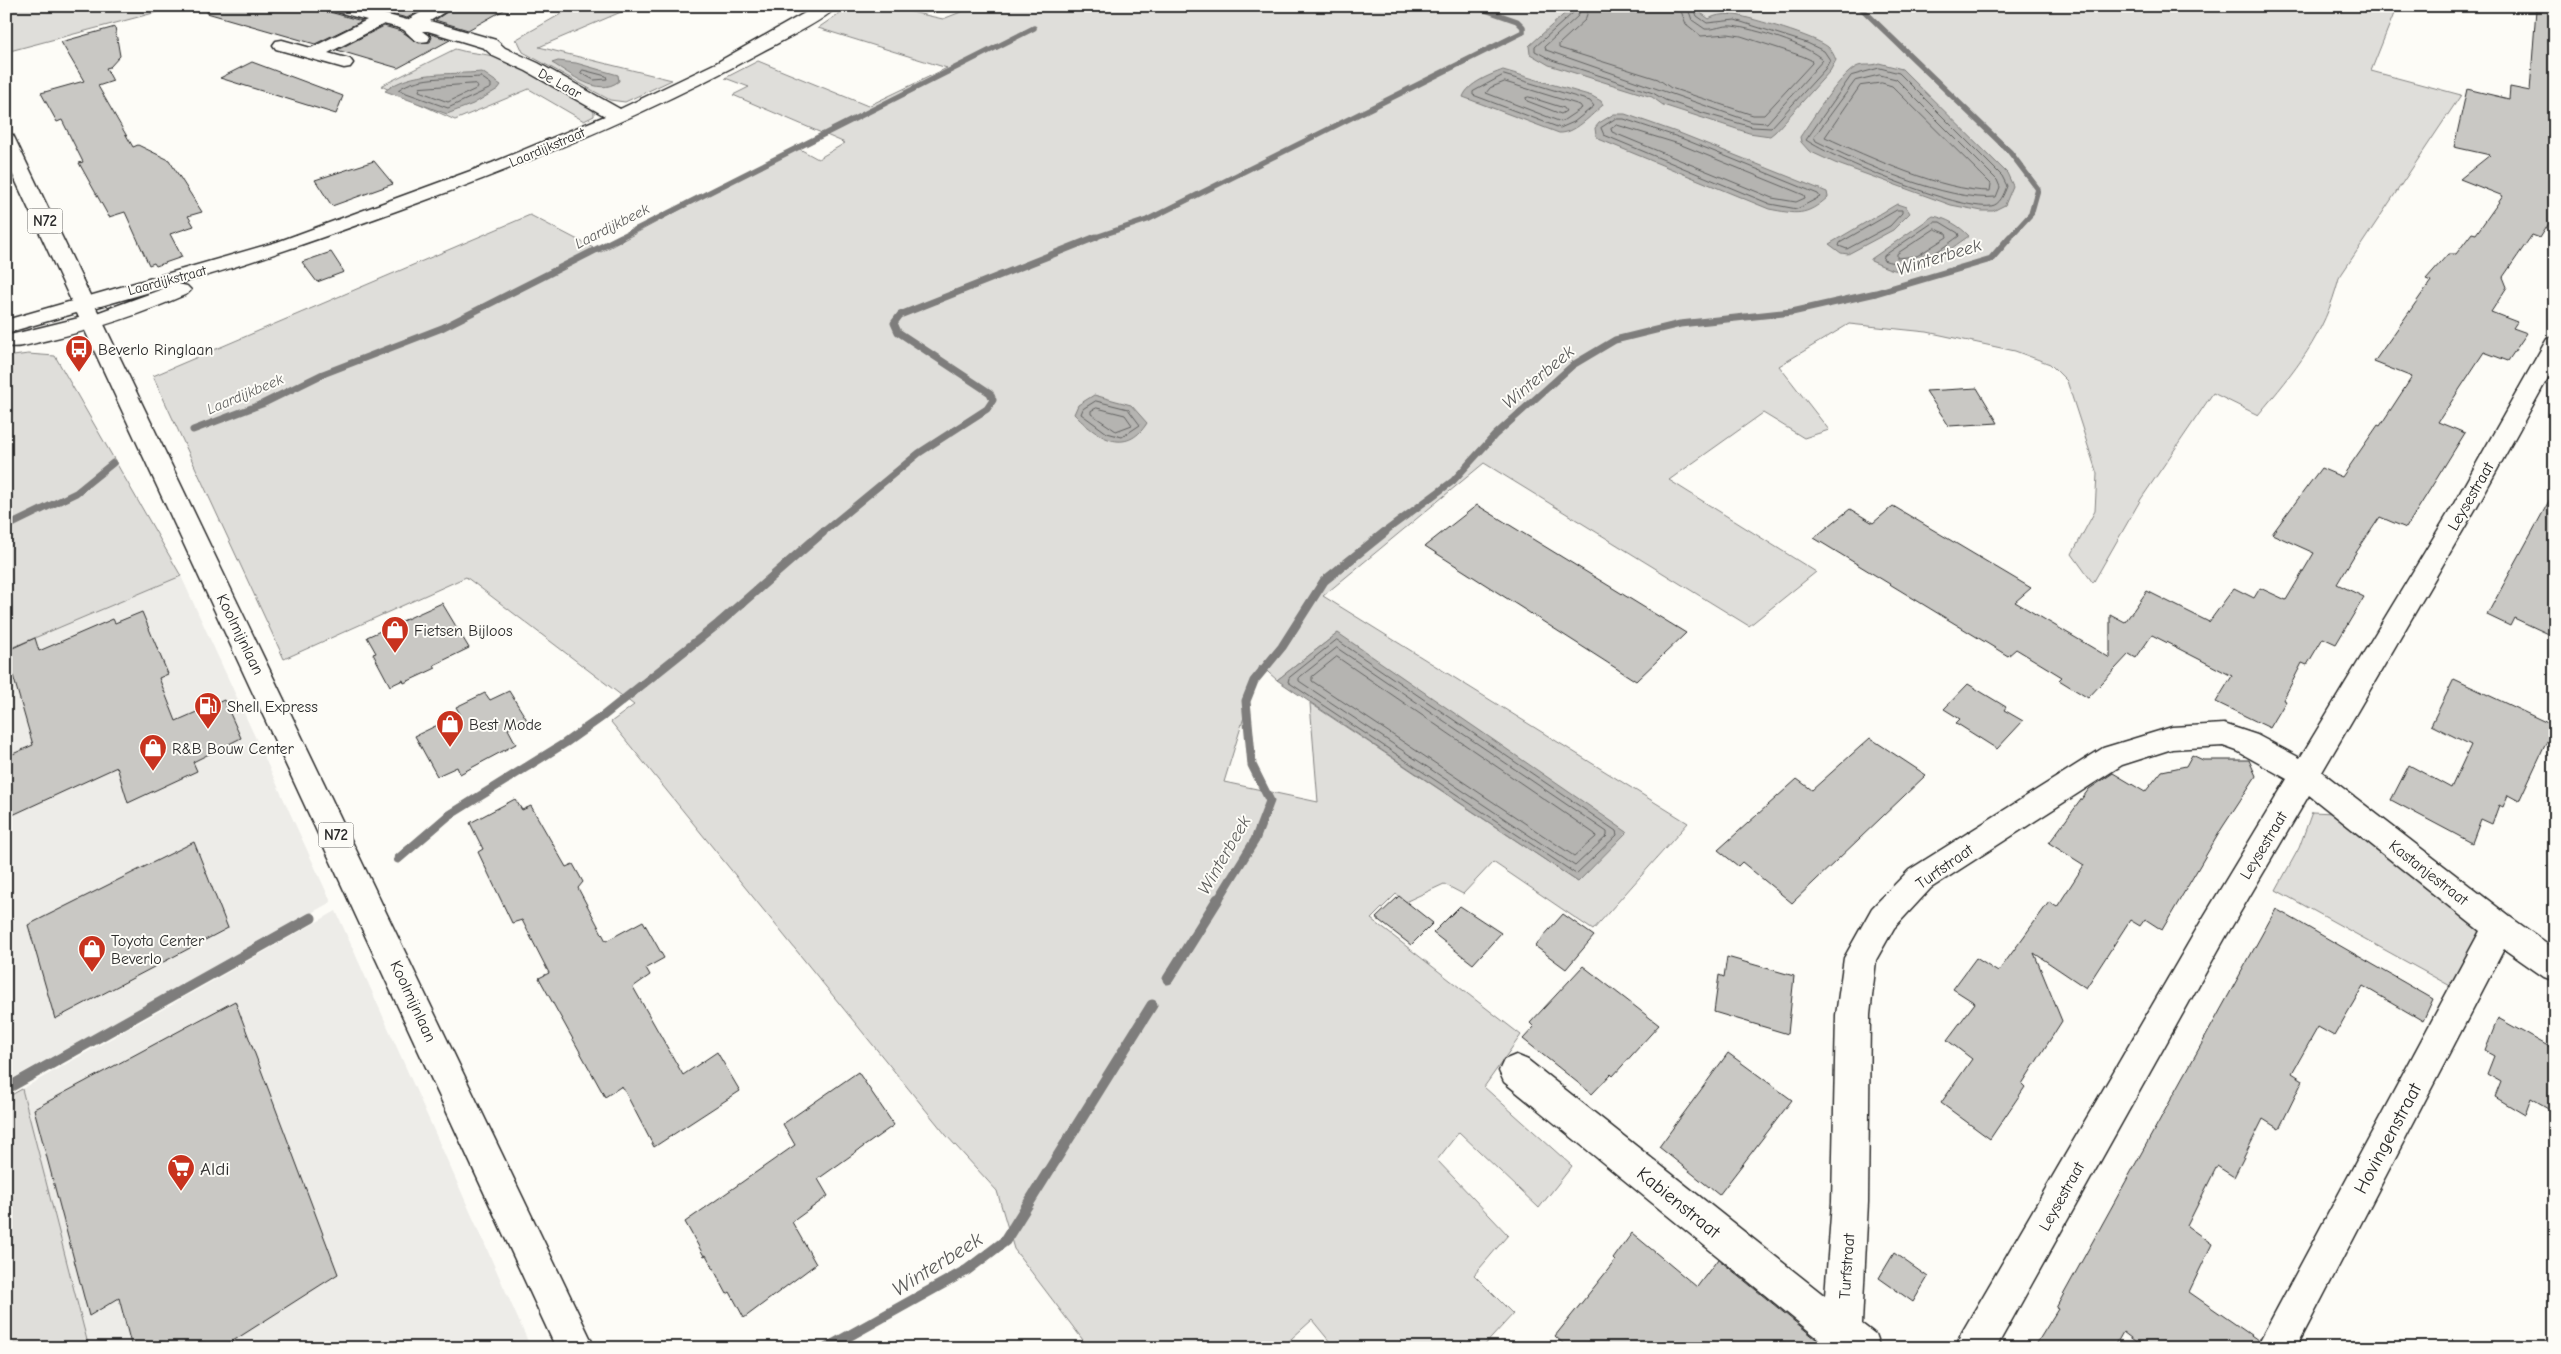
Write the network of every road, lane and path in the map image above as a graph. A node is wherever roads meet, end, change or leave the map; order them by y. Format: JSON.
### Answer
{"nodes":[{"id":1,"x":333,"y":6,"type":"edge"},
{"id":2,"x":446,"y":6,"type":"edge"},
{"id":3,"x":829,"y":6,"type":"edge"},
{"id":4,"x":380,"y":20,"type":"junction"},
{"id":5,"x":409,"y":26,"type":"junction"},
{"id":6,"x":282,"y":45,"type":"dead end"},
{"id":7,"x":313,"y":54,"type":"junction"},
{"id":8,"x":344,"y":63,"type":"dead end"},
{"id":9,"x":619,"y":116,"type":"junction"},
{"id":10,"x":6,"y":139,"type":"edge"},
{"id":11,"x":88,"y":314,"type":"junction"},
{"id":12,"x":6,"y":327,"type":"edge"},
{"id":13,"x":6,"y":343,"type":"edge"},
{"id":14,"x":2555,"y":344,"type":"edge"},
{"id":15,"x":2305,"y":775,"type":"junction"},
{"id":16,"x":2499,"y":927,"type":"junction"},
{"id":17,"x":2553,"y":959,"type":"edge"},
{"id":18,"x":1516,"y":1071,"type":"dead end"},
{"id":19,"x":1851,"y":1340,"type":"edge"},
{"id":20,"x":576,"y":1348,"type":"edge"},
{"id":21,"x":1976,"y":1348,"type":"edge"},
{"id":22,"x":2276,"y":1348,"type":"edge"}],
"edges":[{"from":1,"to":4,"type":"street","name":"De Laar"},
{"from":2,"to":5,"type":"street"},
{"from":3,"to":9,"type":"street","name":"Laardijkstraat"},
{"from":4,"to":5,"type":"street","name":"De Laar"},
{"from":4,"to":7,"type":"street"},
{"from":5,"to":9,"type":"street","name":"De Laar"},
{"from":6,"to":7,"type":"street"},
{"from":7,"to":8,"type":"street"},
{"from":9,"to":11,"type":"street","name":"Laardijkstraat"},
{"from":10,"to":11,"type":"street","name":"Koolmijnlaan","number":"N72"},
{"from":11,"to":12,"type":"street"},
{"from":11,"to":13,"type":"street"},
{"from":11,"to":20,"type":"street","name":"Koolmijnlaan","number":"N72"},
{"from":14,"to":15,"type":"street","name":"Leysestraat"},
{"from":15,"to":16,"type":"street","name":"Kastanjestraat"},
{"from":15,"to":19,"type":"street","name":"Turfstraat"},
{"from":15,"to":21,"type":"street","name":"Leysestraat"},
{"from":16,"to":17,"type":"street","name":"Kastanjestraat"},
{"from":16,"to":22,"type":"street","name":"Hovingenstraat"},
{"from":18,"to":19,"type":"street","name":"Kabienstraat"}]}
